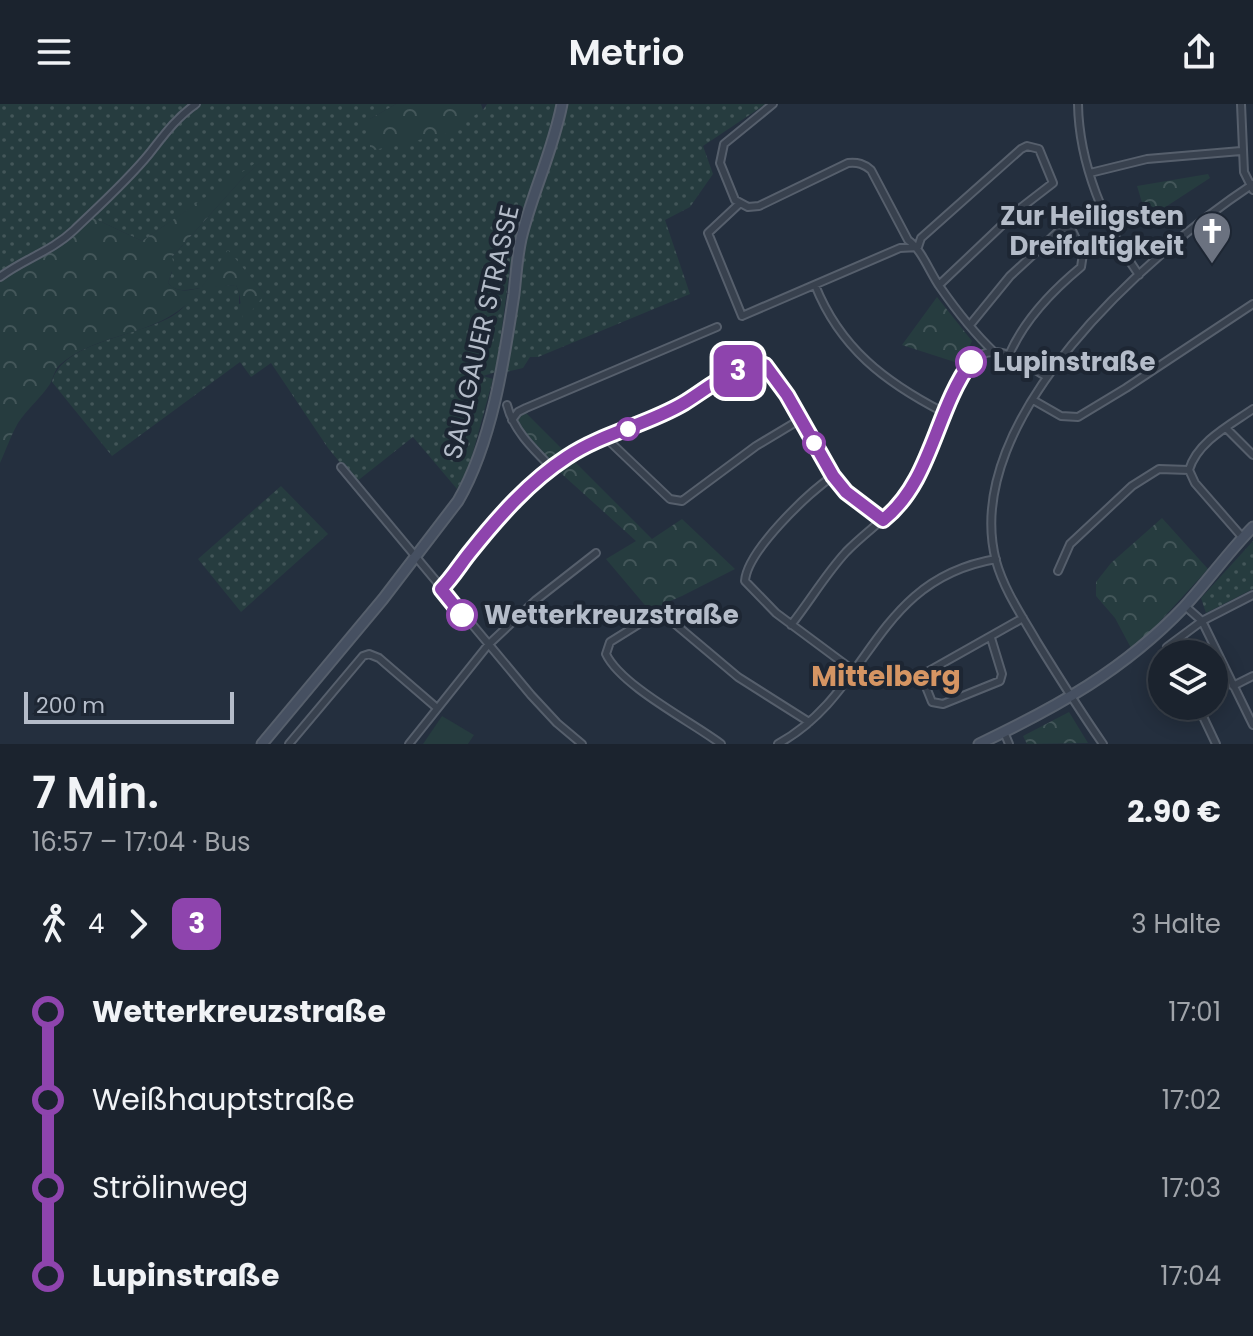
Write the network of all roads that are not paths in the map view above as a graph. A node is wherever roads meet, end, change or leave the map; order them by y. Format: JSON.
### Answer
{"nodes":[{"id":1,"x":196,"y":104,"type":"edge"},
{"id":2,"x":562,"y":104,"type":"edge"},
{"id":3,"x":773,"y":104,"type":"edge"},
{"id":4,"x":1078,"y":104,"type":"edge"},
{"id":5,"x":1241,"y":104,"type":"edge"},
{"id":6,"x":1241,"y":151,"type":"junction"},
{"id":7,"x":1090,"y":173,"type":"junction"},
{"id":8,"x":1252,"y":186,"type":"edge"},
{"id":9,"x":739,"y":204,"type":"junction"},
{"id":10,"x":918,"y":247,"type":"junction"},
{"id":11,"x":1139,"y":275,"type":"junction"},
{"id":12,"x":0,"y":277,"type":"edge"},
{"id":13,"x":815,"y":285,"type":"junction"},
{"id":14,"x":939,"y":285,"type":"junction"},
{"id":15,"x":1253,"y":304,"type":"edge"},
{"id":16,"x":970,"y":325,"type":"junction"},
{"id":17,"x":717,"y":327,"type":"dead end"},
{"id":18,"x":994,"y":352,"type":"junction"},
{"id":19,"x":1009,"y":355,"type":"junction"},
{"id":20,"x":1047,"y":377,"type":"junction"},
{"id":21,"x":1033,"y":400,"type":"junction"},
{"id":22,"x":507,"y":405,"type":"dead end"},
{"id":23,"x":1253,"y":409,"type":"edge"},
{"id":24,"x":943,"y":412,"type":"junction"},
{"id":25,"x":801,"y":419,"type":"junction"},
{"id":26,"x":512,"y":420,"type":"junction"},
{"id":27,"x":1226,"y":428,"type":"junction"},
{"id":28,"x":606,"y":438,"type":"junction"},
{"id":29,"x":1253,"y":455,"type":"edge"},
{"id":30,"x":341,"y":467,"type":"dead end"},
{"id":31,"x":552,"y":468,"type":"junction"},
{"id":32,"x":1189,"y":470,"type":"junction"},
{"id":33,"x":833,"y":476,"type":"junction"},
{"id":34,"x":883,"y":520,"type":"junction"},
{"id":35,"x":1253,"y":527,"type":"edge"},
{"id":36,"x":1243,"y":538,"type":"junction"},
{"id":37,"x":596,"y":553,"type":"dead end"},
{"id":38,"x":415,"y":557,"type":"junction"},
{"id":39,"x":996,"y":559,"type":"junction"},
{"id":40,"x":1058,"y":571,"type":"dead end"},
{"id":41,"x":441,"y":589,"type":"junction"},
{"id":42,"x":1253,"y":595,"type":"edge"},
{"id":43,"x":1185,"y":606,"type":"junction"},
{"id":44,"x":1023,"y":618,"type":"junction"},
{"id":45,"x":1202,"y":621,"type":"junction"},
{"id":46,"x":791,"y":625,"type":"junction"},
{"id":47,"x":991,"y":638,"type":"junction"},
{"id":48,"x":1180,"y":640,"type":"edge"},
{"id":49,"x":488,"y":645,"type":"junction"},
{"id":50,"x":854,"y":671,"type":"junction"},
{"id":51,"x":1253,"y":676,"type":"edge"},
{"id":52,"x":1233,"y":686,"type":"junction"},
{"id":53,"x":1072,"y":698,"type":"junction"},
{"id":54,"x":437,"y":708,"type":"junction"},
{"id":55,"x":1205,"y":720,"type":"edge"},
{"id":56,"x":809,"y":722,"type":"junction"},
{"id":57,"x":1253,"y":725,"type":"edge"},
{"id":58,"x":1004,"y":732,"type":"junction"},
{"id":59,"x":262,"y":744,"type":"edge"},
{"id":60,"x":289,"y":744,"type":"edge"},
{"id":61,"x":409,"y":744,"type":"edge"},
{"id":62,"x":582,"y":744,"type":"edge"},
{"id":63,"x":721,"y":744,"type":"edge"},
{"id":64,"x":778,"y":744,"type":"edge"},
{"id":65,"x":979,"y":744,"type":"edge"},
{"id":66,"x":1009,"y":744,"type":"edge"},
{"id":67,"x":1103,"y":744,"type":"edge"},
{"id":68,"x":1216,"y":744,"type":"edge"}],
"edges":[{"from":1,"to":12,"type":"street"},
{"from":2,"to":38,"type":"main road","name":"SAULGAUER STRASSE"},
{"from":3,"to":9,"type":"street"},
{"from":4,"to":7,"type":"street"},
{"from":5,"to":6,"type":"street"},
{"from":6,"to":7,"type":"street"},
{"from":6,"to":8,"type":"street"},
{"from":7,"to":11,"type":"street"},
{"from":8,"to":11,"type":"street"},
{"from":9,"to":10,"type":"street"},
{"from":9,"to":13,"type":"street"},
{"from":10,"to":13,"type":"street"},
{"from":10,"to":14,"type":"street"},
{"from":10,"to":14,"type":"street"},
{"from":11,"to":20,"type":"street"},
{"from":13,"to":24,"type":"street"},
{"from":14,"to":16,"type":"street"},
{"from":15,"to":21,"type":"street"},
{"from":16,"to":18,"type":"street"},
{"from":16,"to":19,"type":"street"},
{"from":17,"to":26,"type":"street"},
{"from":18,"to":19,"type":"street"},
{"from":18,"to":24,"type":"street"},
{"from":19,"to":20,"type":"street"},
{"from":20,"to":21,"type":"street"},
{"from":21,"to":39,"type":"street"},
{"from":22,"to":26,"type":"street"},
{"from":23,"to":27,"type":"street"},
{"from":24,"to":34,"type":"street"},
{"from":25,"to":28,"type":"street"},
{"from":25,"to":28,"type":"street"},
{"from":25,"to":33,"type":"street"},
{"from":26,"to":31,"type":"street"},
{"from":27,"to":29,"type":"street"},
{"from":27,"to":32,"type":"street"},
{"from":28,"to":31,"type":"street"},
{"from":30,"to":38,"type":"street"},
{"from":31,"to":41,"type":"street"},
{"from":32,"to":36,"type":"street"},
{"from":32,"to":40,"type":"street"},
{"from":33,"to":34,"type":"street"},
{"from":33,"to":46,"type":"street"},
{"from":34,"to":46,"type":"street"},
{"from":35,"to":36,"type":"main road"},
{"from":36,"to":43,"type":"main road"},
{"from":37,"to":49,"type":"street"},
{"from":38,"to":41,"type":"street"},
{"from":38,"to":59,"type":"main road","name":"SAULGAUER STRASSE"},
{"from":39,"to":44,"type":"street"},
{"from":39,"to":50,"type":"street"},
{"from":41,"to":49,"type":"street"},
{"from":42,"to":45,"type":"street"},
{"from":43,"to":45,"type":"street"},
{"from":43,"to":53,"type":"main road"},
{"from":44,"to":47,"type":"street"},
{"from":44,"to":53,"type":"street"},
{"from":45,"to":48,"type":"street"},
{"from":45,"to":52,"type":"street"},
{"from":46,"to":50,"type":"street"},
{"from":47,"to":47,"type":"street"},
{"from":49,"to":54,"type":"street"},
{"from":49,"to":62,"type":"street"},
{"from":50,"to":56,"type":"street"},
{"from":51,"to":52,"type":"street"},
{"from":52,"to":57,"type":"street"},
{"from":53,"to":58,"type":"main road"},
{"from":53,"to":67,"type":"street"},
{"from":54,"to":60,"type":"street"},
{"from":54,"to":61,"type":"street"},
{"from":55,"to":68,"type":"street"},
{"from":56,"to":63,"type":"street"},
{"from":56,"to":64,"type":"street"},
{"from":58,"to":65,"type":"main road"},
{"from":58,"to":66,"type":"street"}]}
